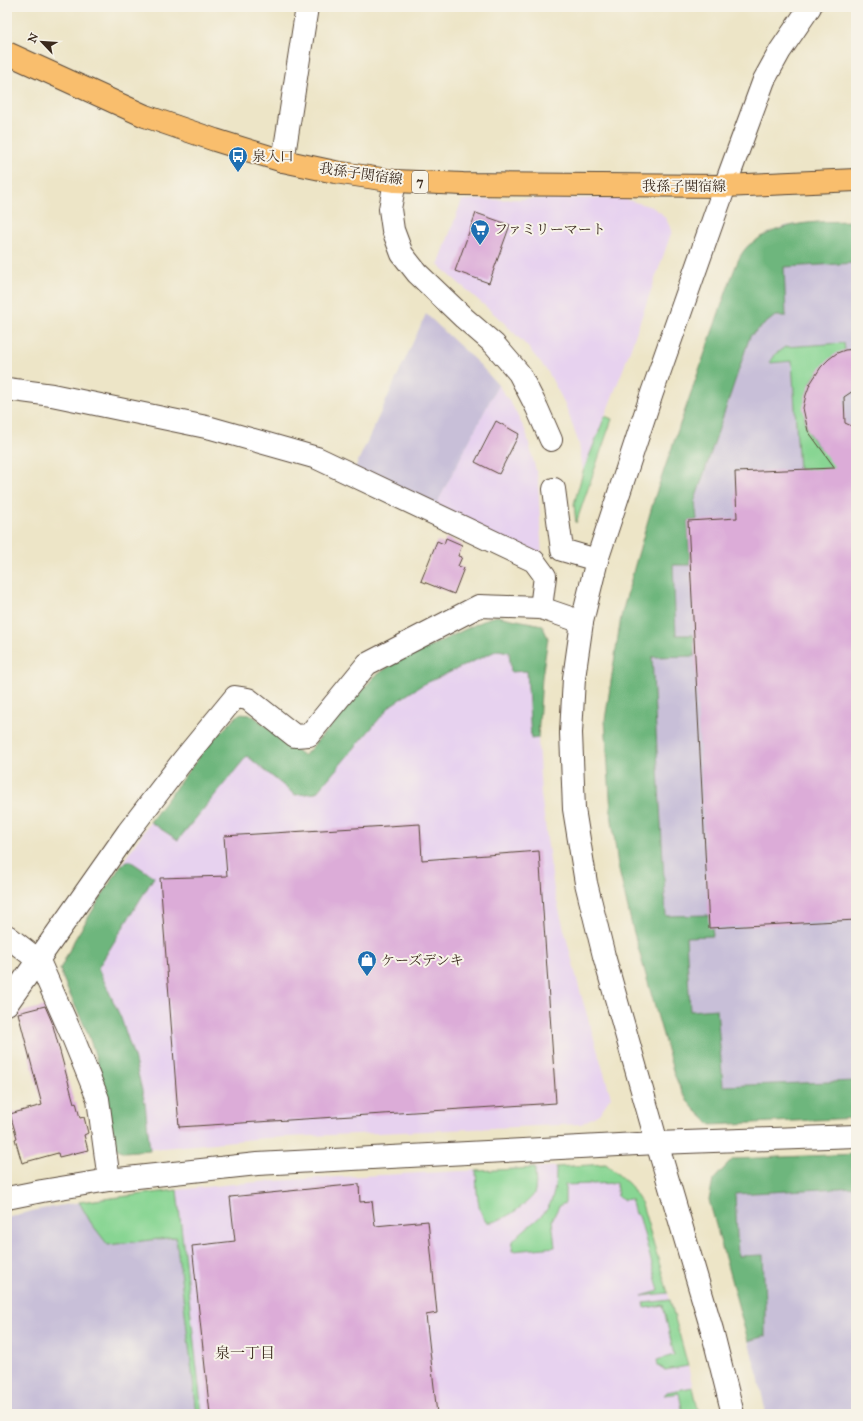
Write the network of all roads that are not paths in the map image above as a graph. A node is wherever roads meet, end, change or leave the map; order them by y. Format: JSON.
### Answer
{"nodes":[{"id":1,"x":307,"y":7,"type":"edge"},
{"id":2,"x":810,"y":7,"type":"edge"},
{"id":3,"x":7,"y":53,"type":"edge"},
{"id":4,"x":283,"y":161,"type":"junction"},
{"id":5,"x":395,"y":180,"type":"junction"},
{"id":6,"x":856,"y":180,"type":"edge"},
{"id":7,"x":724,"y":186,"type":"junction"},
{"id":8,"x":7,"y":389,"type":"edge"},
{"id":9,"x":551,"y":440,"type":"dead end"},
{"id":10,"x":554,"y":489,"type":"dead end"},
{"id":11,"x":597,"y":560,"type":"junction"},
{"id":12,"x":542,"y":608,"type":"junction"},
{"id":13,"x":582,"y":622,"type":"junction"},
{"id":14,"x":7,"y":936,"type":"edge"},
{"id":15,"x":39,"y":961,"type":"junction"},
{"id":16,"x":7,"y":1004,"type":"edge"},
{"id":17,"x":856,"y":1136,"type":"edge"},
{"id":18,"x":657,"y":1143,"type":"junction"},
{"id":19,"x":109,"y":1180,"type":"junction"},
{"id":20,"x":7,"y":1198,"type":"edge"},
{"id":21,"x":733,"y":1414,"type":"edge"}],
"edges":[{"from":1,"to":4,"type":"street"},
{"from":2,"to":7,"type":"street"},
{"from":3,"to":4,"type":"main road","name":"我孫子関宿線","number":"7"},
{"from":4,"to":5,"type":"main road","name":"我孫子関宿線","number":"7"},
{"from":5,"to":7,"type":"main road","name":"我孫子関宿線","number":"7"},
{"from":5,"to":9,"type":"street"},
{"from":6,"to":7,"type":"main road","name":"我孫子関宿線","number":"7"},
{"from":7,"to":11,"type":"street"},
{"from":8,"to":12,"type":"street"},
{"from":10,"to":11,"type":"street"},
{"from":11,"to":13,"type":"street"},
{"from":12,"to":13,"type":"street"},
{"from":12,"to":15,"type":"street"},
{"from":13,"to":18,"type":"street"},
{"from":14,"to":15,"type":"street"},
{"from":15,"to":16,"type":"street"},
{"from":15,"to":19,"type":"street"},
{"from":17,"to":18,"type":"street"},
{"from":18,"to":19,"type":"street"},
{"from":18,"to":21,"type":"street"},
{"from":19,"to":20,"type":"street"}]}
